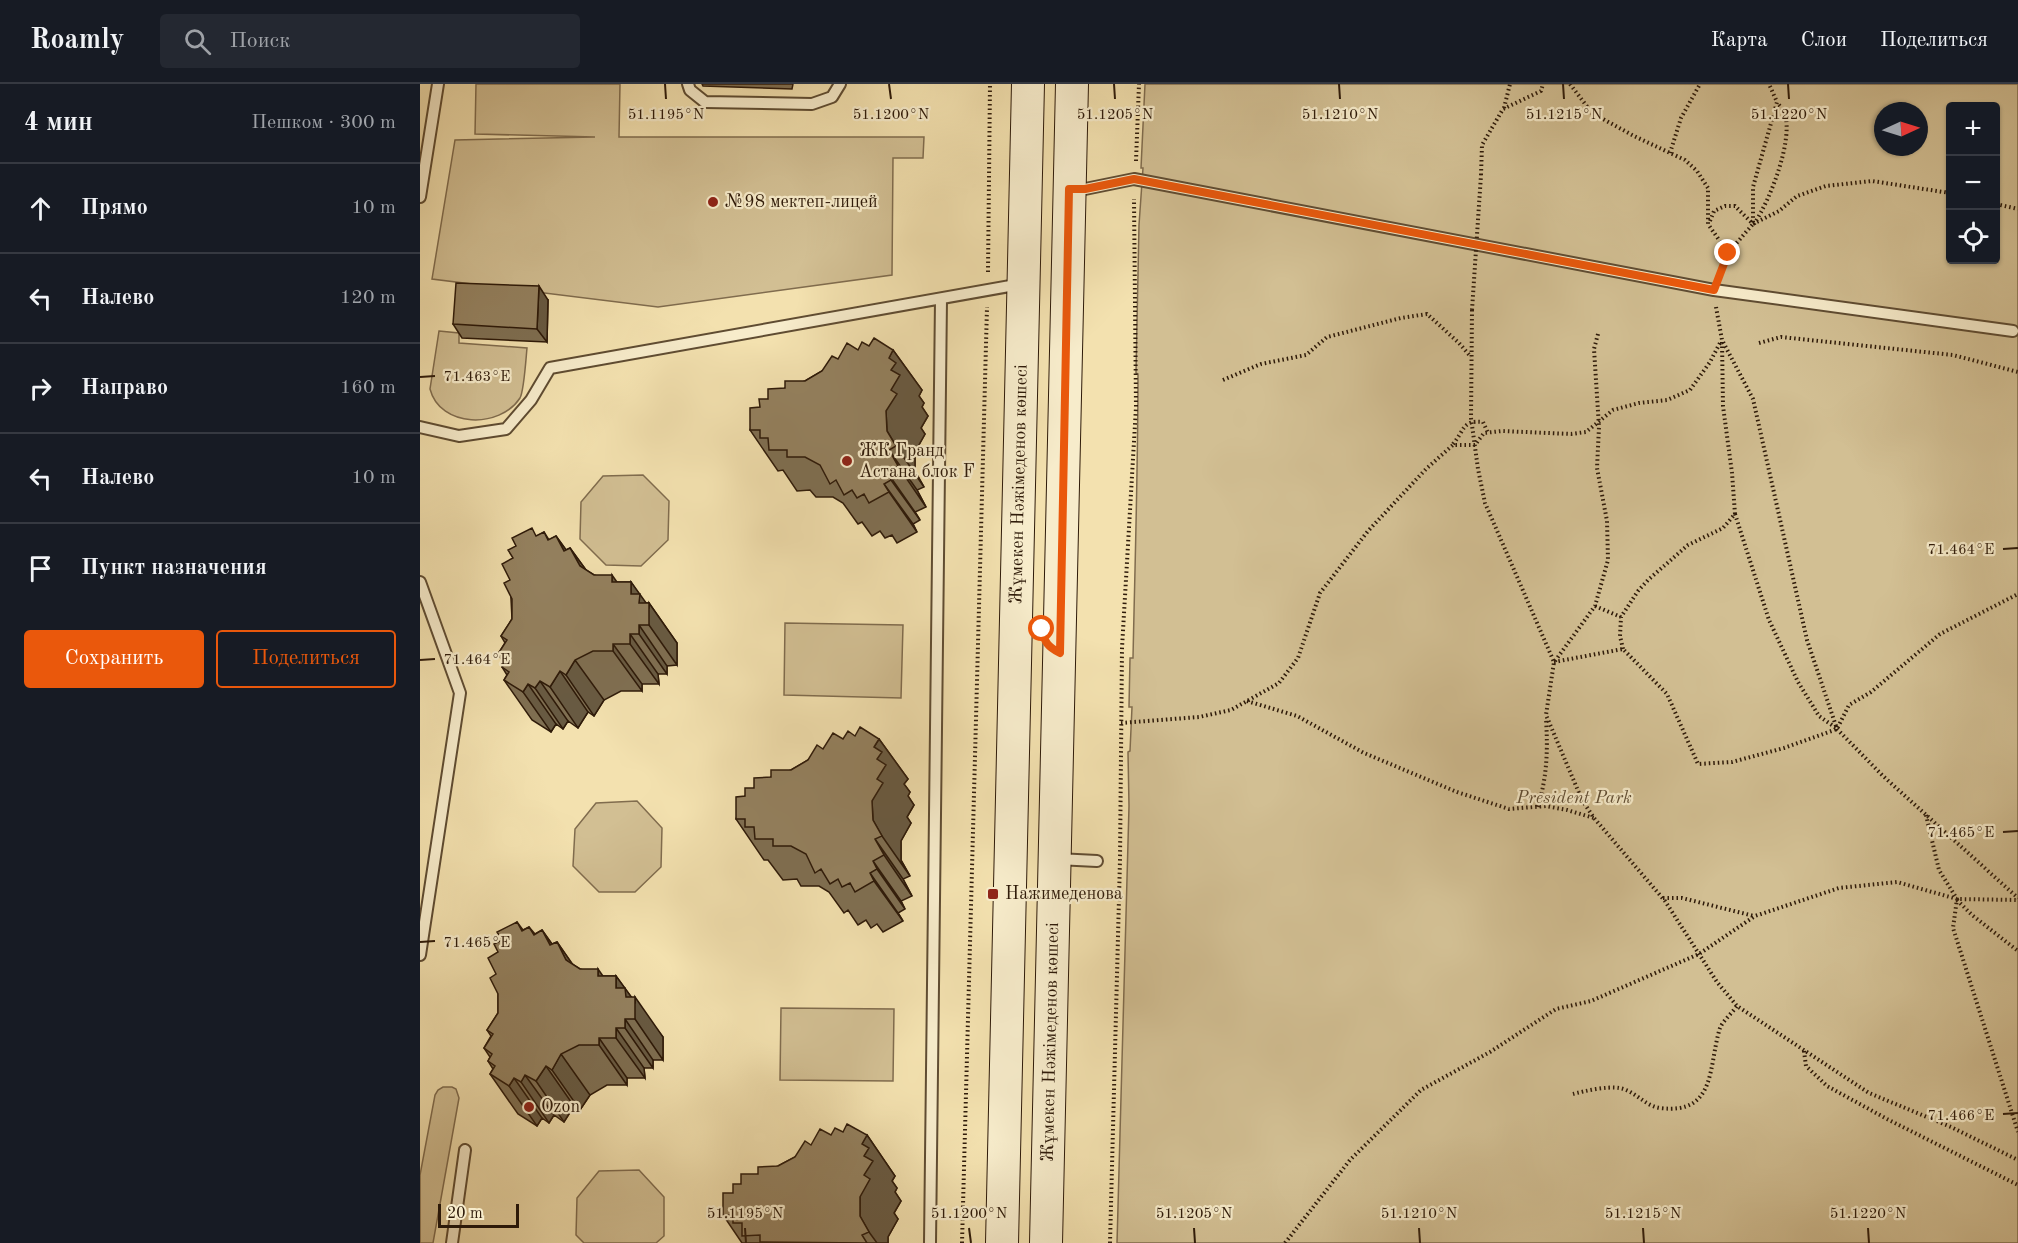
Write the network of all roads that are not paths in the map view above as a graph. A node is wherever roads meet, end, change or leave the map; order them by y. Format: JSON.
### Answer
{"nodes":[{"id":1,"x":438,"y":84,"type":"edge"},
{"id":2,"x":688,"y":84,"type":"edge"},
{"id":3,"x":840,"y":84,"type":"edge"},
{"id":4,"x":1029,"y":84,"type":"edge"},
{"id":5,"x":1072,"y":84,"type":"edge"},
{"id":6,"x":1069,"y":189,"type":"junction"},
{"id":7,"x":420,"y":197,"type":"edge"},
{"id":8,"x":1024,"y":284,"type":"junction"},
{"id":9,"x":941,"y":300,"type":"junction"},
{"id":10,"x":2013,"y":331,"type":"dead end"},
{"id":11,"x":420,"y":427,"type":"edge"},
{"id":12,"x":1019,"y":499,"type":"junction"},
{"id":13,"x":420,"y":582,"type":"edge"},
{"id":14,"x":1060,"y":653,"type":"junction"},
{"id":15,"x":1011,"y":810,"type":"junction"},
{"id":16,"x":1053,"y":859,"type":"junction"},
{"id":17,"x":1097,"y":861,"type":"dead end"},
{"id":18,"x":1052,"y":945,"type":"junction"},
{"id":19,"x":420,"y":955,"type":"edge"},
{"id":20,"x":465,"y":1150,"type":"dead end"},
{"id":21,"x":452,"y":1243,"type":"edge"},
{"id":22,"x":930,"y":1243,"type":"edge"},
{"id":23,"x":1002,"y":1243,"type":"edge"},
{"id":24,"x":1046,"y":1243,"type":"edge"}],
"edges":[{"from":1,"to":7,"type":"lane"},
{"from":2,"to":3,"type":"lane"},
{"from":4,"to":8,"type":"main road","name":"Жұмекен Нәжімеденов көшесі"},
{"from":5,"to":6,"type":"main road","name":"Жұмекен Нәжімеденов көшесі"},
{"from":6,"to":10,"type":"lane"},
{"from":6,"to":14,"type":"main road","name":"Жұмекен Нәжімеденов көшесі"},
{"from":8,"to":9,"type":"lane"},
{"from":8,"to":12,"type":"main road","name":"Жұмекен Нәжімеденов көшесі"},
{"from":9,"to":11,"type":"lane"},
{"from":9,"to":22,"type":"lane"},
{"from":12,"to":14,"type":"main road"},
{"from":12,"to":15,"type":"main road","name":"Жұмекен Нәжімеденов көшесі"},
{"from":13,"to":19,"type":"lane"},
{"from":14,"to":16,"type":"main road","name":"Жұмекен Нәжімеденов көшесі"},
{"from":15,"to":18,"type":"main road"},
{"from":15,"to":23,"type":"main road","name":"Жұмекен Нәжімеденов көшесі"},
{"from":16,"to":17,"type":"lane"},
{"from":16,"to":18,"type":"main road","name":"Жұмекен Нәжімеденов көшесі"},
{"from":18,"to":24,"type":"main road","name":"Жұмекен Нәжімеденов көшесі"},
{"from":20,"to":21,"type":"lane"}]}
